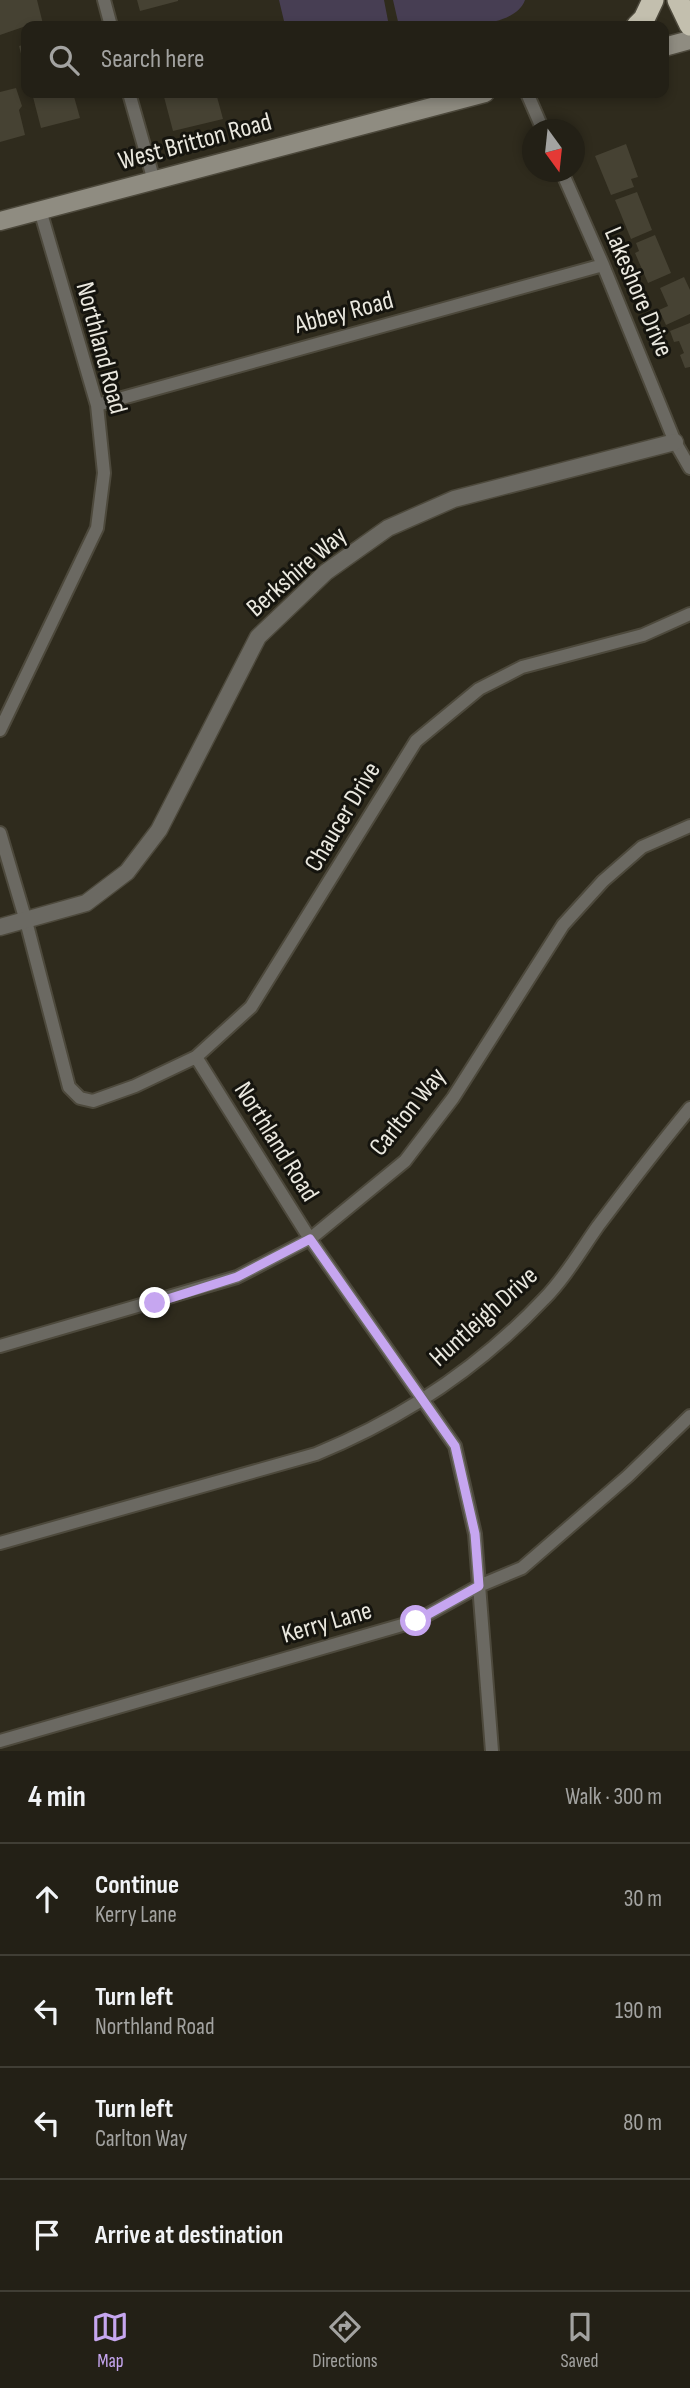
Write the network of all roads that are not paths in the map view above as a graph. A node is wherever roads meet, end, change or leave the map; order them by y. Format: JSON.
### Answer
{"nodes":[{"id":1,"x":104,"y":0,"type":"edge"},
{"id":2,"x":653,"y":0,"type":"edge"},
{"id":3,"x":678,"y":0,"type":"edge"},
{"id":4,"x":110,"y":21,"type":"edge"},
{"id":5,"x":642,"y":21,"type":"edge"},
{"id":6,"x":690,"y":25,"type":"edge"},
{"id":7,"x":690,"y":40,"type":"edge"},
{"id":8,"x":669,"y":46,"type":"edge"},
{"id":9,"x":131,"y":98,"type":"edge"},
{"id":10,"x":466,"y":98,"type":"edge"},
{"id":11,"x":529,"y":98,"type":"edge"},
{"id":12,"x":538,"y":119,"type":"edge"},
{"id":13,"x":154,"y":181,"type":"junction"},
{"id":14,"x":566,"y":182,"type":"edge"},
{"id":15,"x":40,"y":210,"type":"junction"},
{"id":16,"x":0,"y":221,"type":"edge"},
{"id":17,"x":603,"y":265,"type":"junction"},
{"id":18,"x":97,"y":405,"type":"junction"},
{"id":19,"x":675,"y":442,"type":"junction"},
{"id":20,"x":690,"y":468,"type":"edge"},
{"id":21,"x":690,"y":614,"type":"edge"},
{"id":22,"x":0,"y":730,"type":"edge"},
{"id":23,"x":690,"y":826,"type":"edge"},
{"id":24,"x":0,"y":833,"type":"edge"},
{"id":25,"x":26,"y":920,"type":"junction"},
{"id":26,"x":0,"y":927,"type":"edge"},
{"id":27,"x":196,"y":1057,"type":"junction"},
{"id":28,"x":690,"y":1108,"type":"edge"},
{"id":29,"x":310,"y":1239,"type":"junction"},
{"id":30,"x":0,"y":1346,"type":"edge"},
{"id":31,"x":422,"y":1401,"type":"junction"},
{"id":32,"x":690,"y":1416,"type":"edge"},
{"id":33,"x":0,"y":1544,"type":"edge"},
{"id":34,"x":479,"y":1586,"type":"junction"},
{"id":35,"x":0,"y":1741,"type":"edge"},
{"id":36,"x":492,"y":1751,"type":"edge"}],
"edges":[{"from":1,"to":4,"type":"street"},
{"from":2,"to":5,"type":"highway"},
{"from":3,"to":6,"type":"highway"},
{"from":7,"to":8,"type":"main road"},
{"from":9,"to":13,"type":"street"},
{"from":10,"to":13,"type":"main road","name":"West Britton Road"},
{"from":11,"to":12,"type":"street"},
{"from":13,"to":15,"type":"main road","name":"West Britton Road"},
{"from":14,"to":17,"type":"street","name":"Lakeshore Drive"},
{"from":15,"to":16,"type":"main road","name":"West Britton Road"},
{"from":15,"to":18,"type":"street","name":"Northland Road"},
{"from":17,"to":18,"type":"street","name":"Abbey Road"},
{"from":17,"to":19,"type":"street","name":"Lakeshore Drive"},
{"from":18,"to":22,"type":"street","name":"Northland Road"},
{"from":19,"to":20,"type":"street","name":"Lakeshore Drive"},
{"from":19,"to":25,"type":"street","name":"Berkshire Way"},
{"from":21,"to":27,"type":"street","name":"Chaucer Drive"},
{"from":23,"to":29,"type":"street","name":"Carlton Way"},
{"from":24,"to":25,"type":"street"},
{"from":25,"to":26,"type":"street","name":"Berkshire Way"},
{"from":25,"to":27,"type":"street","name":"Chaucer Drive"},
{"from":27,"to":29,"type":"street","name":"Northland Road"},
{"from":28,"to":31,"type":"street","name":"Huntleigh Drive"},
{"from":29,"to":30,"type":"street","name":"Carlton Way"},
{"from":29,"to":31,"type":"street","name":"Northland Road"},
{"from":31,"to":33,"type":"street","name":"Huntleigh Drive"},
{"from":31,"to":34,"type":"street","name":"Northland Road"},
{"from":32,"to":34,"type":"street","name":"Kerry Lane"},
{"from":34,"to":35,"type":"street","name":"Kerry Lane"},
{"from":34,"to":36,"type":"street","name":"Northland Road"}]}
